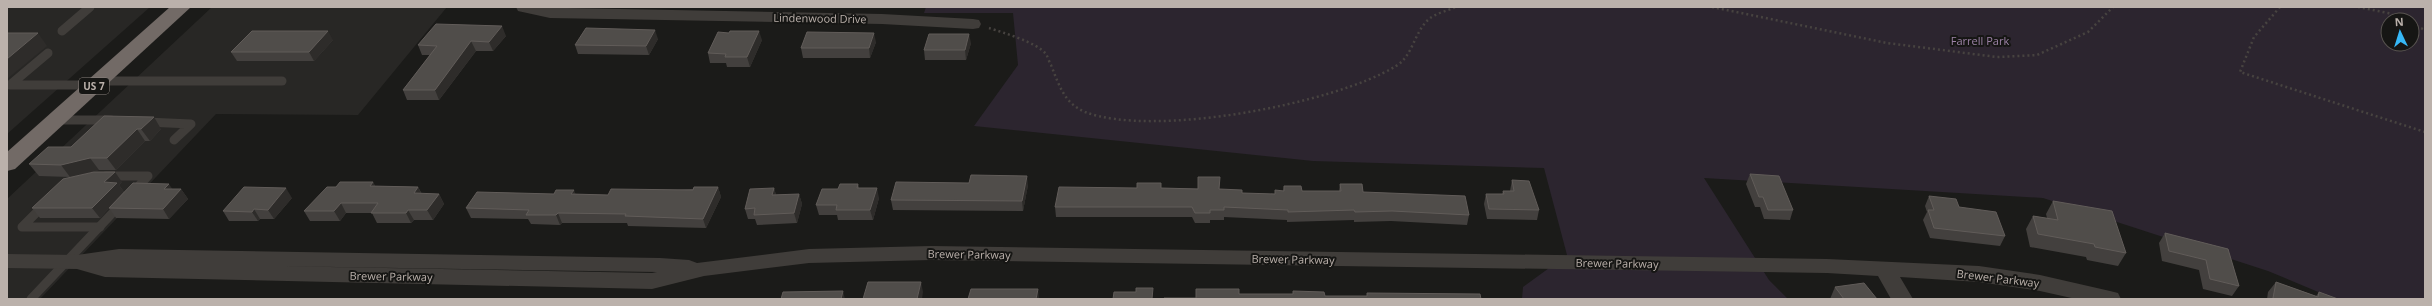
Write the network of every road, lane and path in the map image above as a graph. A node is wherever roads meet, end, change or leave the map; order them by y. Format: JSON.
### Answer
{"nodes":[{"id":1,"x":90,"y":7,"type":"edge"},
{"id":2,"x":181,"y":7,"type":"edge"},
{"id":3,"x":524,"y":7,"type":"edge"},
{"id":4,"x":1456,"y":7,"type":"edge"},
{"id":5,"x":1712,"y":7,"type":"edge"},
{"id":6,"x":2113,"y":7,"type":"edge"},
{"id":7,"x":2280,"y":7,"type":"edge"},
{"id":8,"x":2358,"y":7,"type":"edge"},
{"id":9,"x":2383,"y":12,"type":"edge"},
{"id":10,"x":973,"y":24,"type":"joint"},
{"id":11,"x":62,"y":31,"type":"dead end"},
{"id":12,"x":48,"y":53,"type":"dead end"},
{"id":13,"x":282,"y":81,"type":"dead end"},
{"id":14,"x":97,"y":83,"type":"junction"},
{"id":15,"x":56,"y":120,"type":"junction"},
{"id":16,"x":121,"y":121,"type":"edge"},
{"id":17,"x":136,"y":121,"type":"edge"},
{"id":18,"x":2425,"y":132,"type":"edge"},
{"id":19,"x":174,"y":140,"type":"dead end"},
{"id":20,"x":7,"y":164,"type":"edge"},
{"id":21,"x":93,"y":178,"type":"edge"},
{"id":22,"x":49,"y":200,"type":"edge"},
{"id":23,"x":100,"y":227,"type":"junction"},
{"id":24,"x":7,"y":261,"type":"edge"},
{"id":25,"x":72,"y":262,"type":"junction"},
{"id":26,"x":1884,"y":269,"type":"junction"},
{"id":27,"x":31,"y":299,"type":"edge"},
{"id":28,"x":1902,"y":299,"type":"edge"},
{"id":29,"x":2110,"y":299,"type":"edge"}],
"edges":[{"from":1,"to":11,"type":"lane"},
{"from":2,"to":14,"type":"highway","number":"US 7"},
{"from":3,"to":10,"type":"street","name":"Lindenwood Drive"},
{"from":4,"to":10,"type":"path"},
{"from":5,"to":6,"type":"path"},
{"from":7,"to":18,"type":"path"},
{"from":8,"to":9,"type":"path"},
{"from":12,"to":14,"type":"lane"},
{"from":13,"to":14,"type":"lane"},
{"from":14,"to":15,"type":"highway","number":"US 7"},
{"from":15,"to":16,"type":"lane"},
{"from":15,"to":20,"type":"highway","number":"US 7"},
{"from":17,"to":19,"type":"lane"},
{"from":21,"to":23,"type":"lane"},
{"from":22,"to":23,"type":"lane"},
{"from":23,"to":25,"type":"lane"},
{"from":24,"to":25,"type":"street","name":"Brewer Parkway"},
{"from":25,"to":26,"type":"street","name":"Brewer Parkway"},
{"from":25,"to":27,"type":"lane"},
{"from":26,"to":28,"type":"street"},
{"from":26,"to":29,"type":"street","name":"Brewer Parkway"}]}
